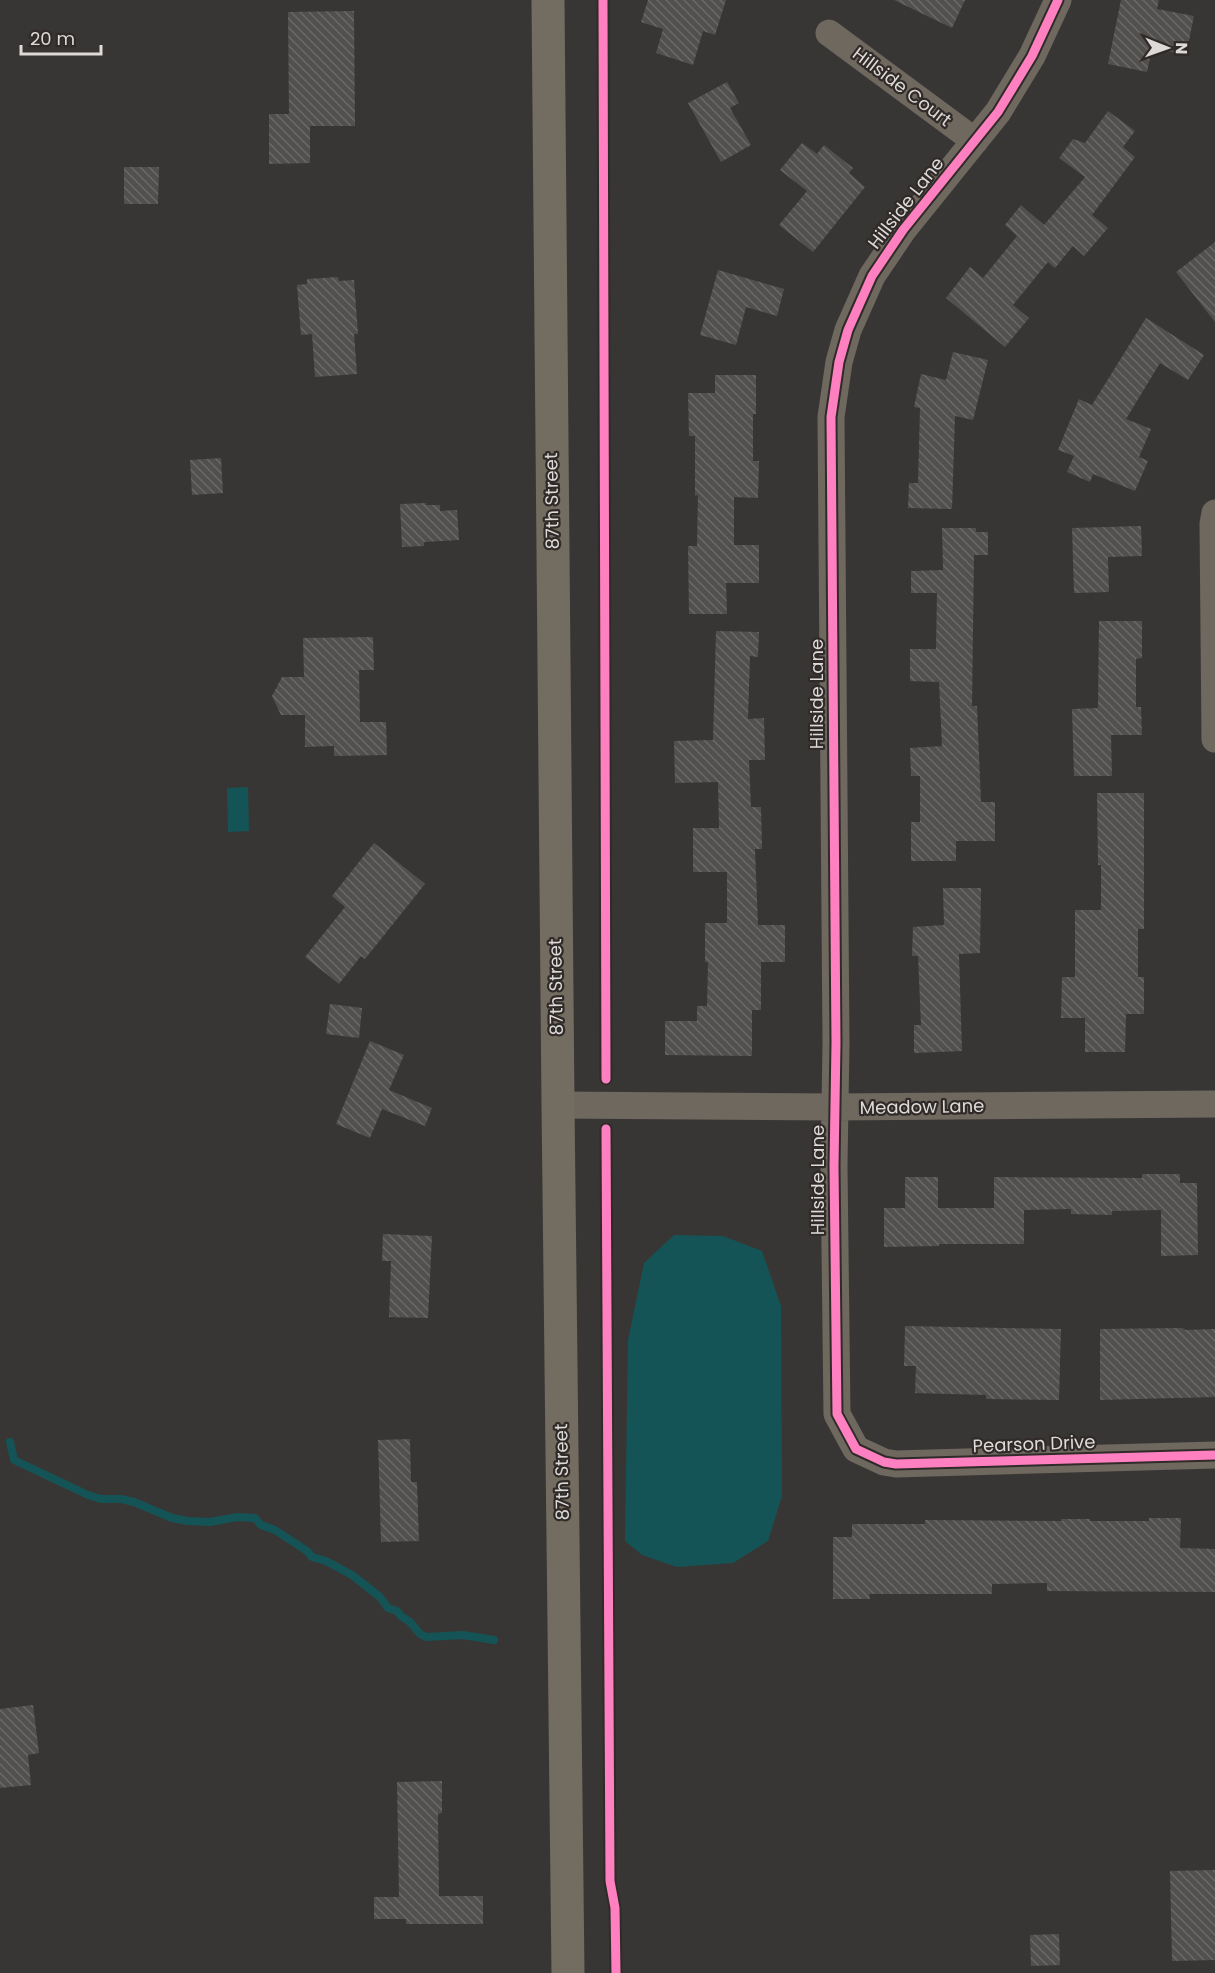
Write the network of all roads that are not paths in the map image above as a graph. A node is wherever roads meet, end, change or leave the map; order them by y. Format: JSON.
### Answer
{"nodes":[{"id":1,"x":548,"y":0,"type":"edge"},
{"id":2,"x":1058,"y":0,"type":"edge"},
{"id":3,"x":829,"y":33,"type":"dead end"},
{"id":4,"x":975,"y":141,"type":"junction"},
{"id":5,"x":1215,"y":513,"type":"edge"},
{"id":6,"x":1215,"y":739,"type":"edge"},
{"id":7,"x":1215,"y":1104,"type":"edge"},
{"id":8,"x":558,"y":1105,"type":"junction"},
{"id":9,"x":835,"y":1107,"type":"junction"},
{"id":10,"x":856,"y":1449,"type":"joint"},
{"id":11,"x":1215,"y":1455,"type":"edge"},
{"id":12,"x":568,"y":1973,"type":"edge"}],
"edges":[{"from":1,"to":8,"type":"main road","name":"87th Street"},
{"from":2,"to":4,"type":"street","name":"Hillside Lane"},
{"from":3,"to":4,"type":"street","name":"Hillside Court"},
{"from":4,"to":9,"type":"street","name":"Hillside Lane"},
{"from":5,"to":6,"type":"street"},
{"from":7,"to":9,"type":"street","name":"Meadow Lane"},
{"from":8,"to":9,"type":"street","name":"Meadow Lane"},
{"from":8,"to":12,"type":"main road","name":"87th Street"},
{"from":9,"to":10,"type":"street","name":"Hillside Lane"},
{"from":10,"to":11,"type":"street","name":"Pearson Drive"}]}
